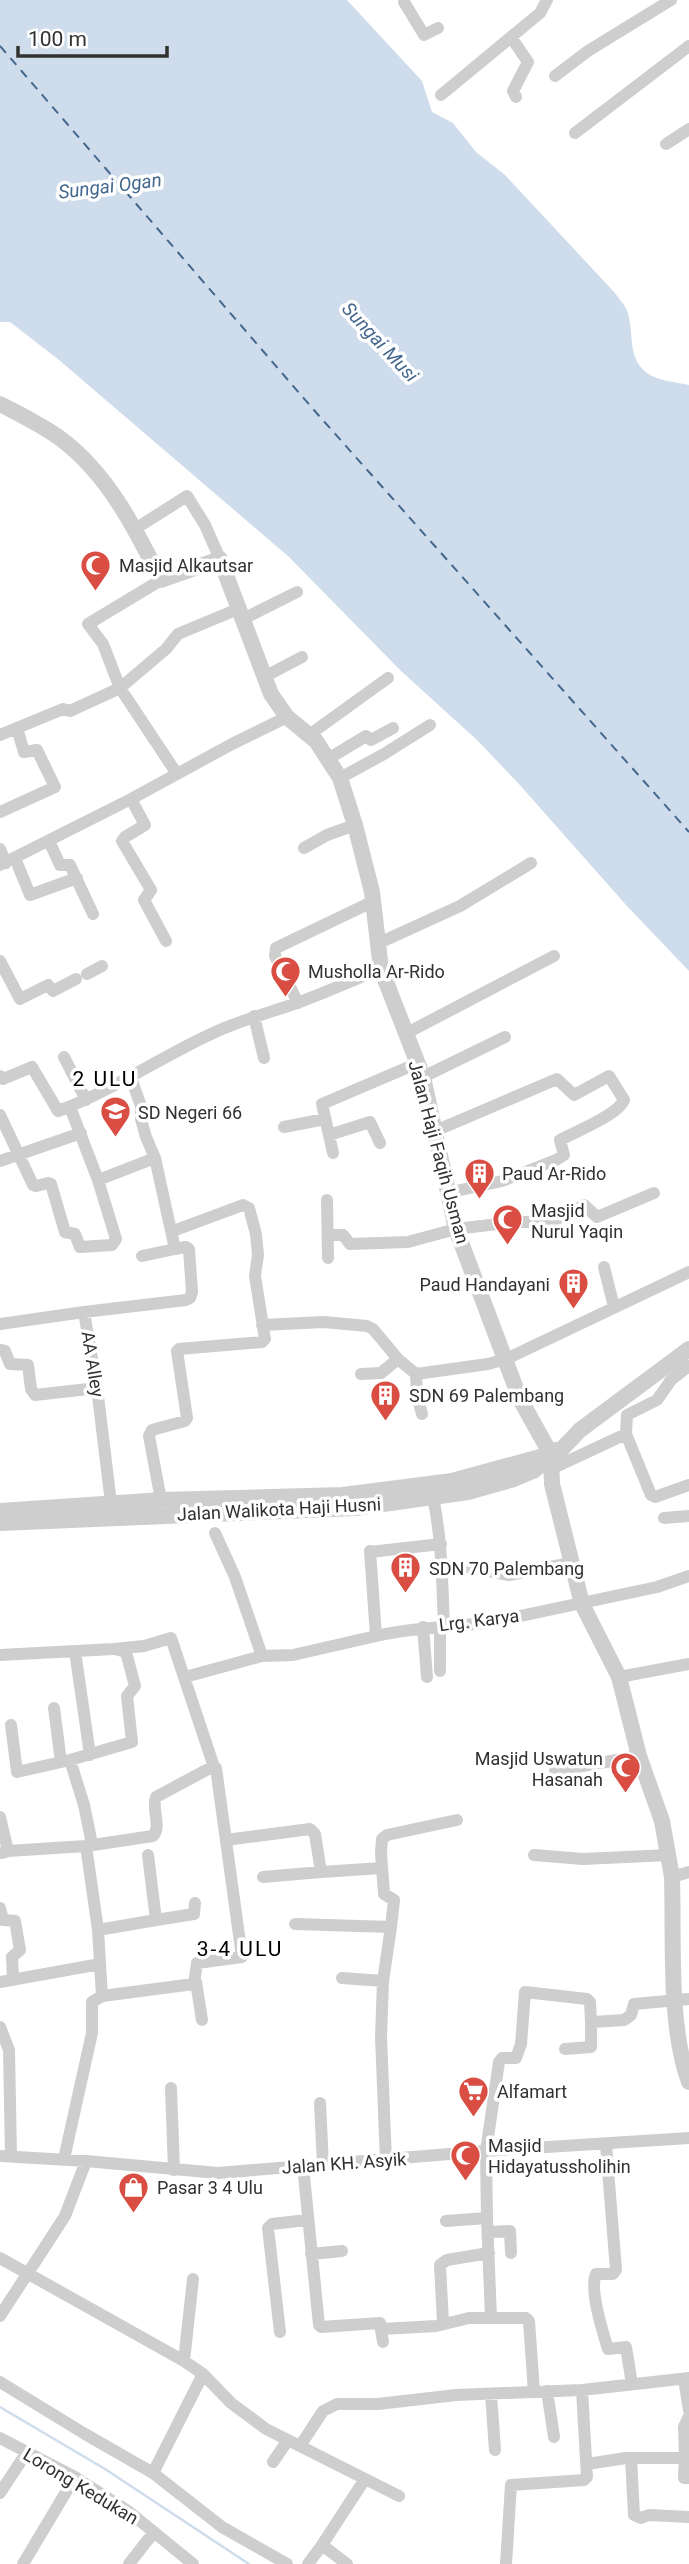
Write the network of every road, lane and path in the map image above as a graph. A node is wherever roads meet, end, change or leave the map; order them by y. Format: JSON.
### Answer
{"nodes":[{"id":1,"x":547,"y":0,"type":"edge"},
{"id":2,"x":671,"y":0,"type":"edge"},
{"id":3,"x":401,"y":4,"type":"edge"},
{"id":4,"x":438,"y":28,"type":"dead end"},
{"id":5,"x":511,"y":37,"type":"junction"},
{"id":6,"x":689,"y":46,"type":"edge"},
{"id":7,"x":555,"y":76,"type":"dead end"},
{"id":8,"x":441,"y":95,"type":"dead end"},
{"id":9,"x":516,"y":97,"type":"dead end"},
{"id":10,"x":689,"y":129,"type":"edge"},
{"id":11,"x":575,"y":133,"type":"dead end"},
{"id":12,"x":666,"y":144,"type":"dead end"},
{"id":13,"x":0,"y":404,"type":"edge"},
{"id":14,"x":135,"y":529,"type":"junction"},
{"id":15,"x":220,"y":558,"type":"junction"},
{"id":16,"x":162,"y":580,"type":"junction"},
{"id":17,"x":297,"y":592,"type":"dead end"},
{"id":18,"x":240,"y":614,"type":"junction"},
{"id":19,"x":302,"y":657,"type":"dead end"},
{"id":20,"x":264,"y":677,"type":"junction"},
{"id":21,"x":388,"y":678,"type":"dead end"},
{"id":22,"x":120,"y":688,"type":"junction"},
{"id":23,"x":286,"y":716,"type":"junction"},
{"id":24,"x":430,"y":725,"type":"dead end"},
{"id":25,"x":17,"y":728,"type":"junction"},
{"id":26,"x":393,"y":728,"type":"dead end"},
{"id":27,"x":0,"y":735,"type":"edge"},
{"id":28,"x":309,"y":735,"type":"junction"},
{"id":29,"x":328,"y":759,"type":"junction"},
{"id":30,"x":177,"y":774,"type":"junction"},
{"id":31,"x":340,"y":778,"type":"junction"},
{"id":32,"x":131,"y":799,"type":"junction"},
{"id":33,"x":0,"y":812,"type":"edge"},
{"id":34,"x":355,"y":825,"type":"junction"},
{"id":35,"x":49,"y":841,"type":"junction"},
{"id":36,"x":304,"y":848,"type":"dead end"},
{"id":37,"x":0,"y":849,"type":"edge"},
{"id":38,"x":7,"y":862,"type":"edge"},
{"id":39,"x":531,"y":863,"type":"dead end"},
{"id":40,"x":77,"y":878,"type":"junction"},
{"id":41,"x":373,"y":897,"type":"junction"},
{"id":42,"x":93,"y":914,"type":"dead end"},
{"id":43,"x":166,"y":941,"type":"dead end"},
{"id":44,"x":379,"y":943,"type":"junction"},
{"id":45,"x":554,"y":956,"type":"dead end"},
{"id":46,"x":0,"y":961,"type":"edge"},
{"id":47,"x":102,"y":966,"type":"dead end"},
{"id":48,"x":381,"y":968,"type":"junction"},
{"id":49,"x":298,"y":1003,"type":"junction"},
{"id":50,"x":254,"y":1016,"type":"junction"},
{"id":51,"x":406,"y":1035,"type":"junction"},
{"id":52,"x":505,"y":1037,"type":"dead end"},
{"id":53,"x":64,"y":1057,"type":"dead end"},
{"id":54,"x":264,"y":1058,"type":"dead end"},
{"id":55,"x":418,"y":1065,"type":"junction"},
{"id":56,"x":0,"y":1076,"type":"edge"},
{"id":57,"x":131,"y":1078,"type":"junction"},
{"id":58,"x":86,"y":1100,"type":"junction"},
{"id":59,"x":70,"y":1107,"type":"junction"},
{"id":60,"x":0,"y":1115,"type":"edge"},
{"id":61,"x":325,"y":1119,"type":"junction"},
{"id":62,"x":284,"y":1127,"type":"dead end"},
{"id":63,"x":435,"y":1131,"type":"junction"},
{"id":64,"x":81,"y":1133,"type":"junction"},
{"id":65,"x":329,"y":1135,"type":"junction"},
{"id":66,"x":380,"y":1143,"type":"dead end"},
{"id":67,"x":333,"y":1153,"type":"dead end"},
{"id":68,"x":20,"y":1154,"type":"junction"},
{"id":69,"x":155,"y":1158,"type":"junction"},
{"id":70,"x":0,"y":1161,"type":"edge"},
{"id":71,"x":98,"y":1180,"type":"junction"},
{"id":72,"x":447,"y":1193,"type":"junction"},
{"id":73,"x":654,"y":1193,"type":"dead end"},
{"id":74,"x":327,"y":1200,"type":"dead end"},
{"id":75,"x":456,"y":1229,"type":"junction"},
{"id":76,"x":173,"y":1231,"type":"junction"},
{"id":77,"x":329,"y":1235,"type":"junction"},
{"id":78,"x":176,"y":1249,"type":"junction"},
{"id":79,"x":142,"y":1255,"type":"dead end"},
{"id":80,"x":328,"y":1258,"type":"dead end"},
{"id":81,"x":604,"y":1267,"type":"dead end"},
{"id":82,"x":689,"y":1272,"type":"edge"},
{"id":83,"x":614,"y":1307,"type":"junction"},
{"id":84,"x":84,"y":1312,"type":"junction"},
{"id":85,"x":0,"y":1324,"type":"edge"},
{"id":86,"x":262,"y":1325,"type":"junction"},
{"id":87,"x":689,"y":1349,"type":"edge"},
{"id":88,"x":0,"y":1350,"type":"edge"},
{"id":89,"x":398,"y":1359,"type":"junction"},
{"id":90,"x":506,"y":1359,"type":"junction"},
{"id":91,"x":689,"y":1366,"type":"edge"},
{"id":92,"x":360,"y":1374,"type":"dead end"},
{"id":93,"x":416,"y":1374,"type":"junction"},
{"id":94,"x":97,"y":1388,"type":"junction"},
{"id":95,"x":422,"y":1414,"type":"dead end"},
{"id":96,"x":626,"y":1434,"type":"junction"},
{"id":97,"x":551,"y":1457,"type":"junction"},
{"id":98,"x":689,"y":1485,"type":"edge"},
{"id":99,"x":433,"y":1497,"type":"junction"},
{"id":100,"x":161,"y":1500,"type":"junction"},
{"id":101,"x":112,"y":1510,"type":"junction"},
{"id":102,"x":0,"y":1511,"type":"edge"},
{"id":103,"x":689,"y":1516,"type":"edge"},
{"id":104,"x":664,"y":1518,"type":"dead end"},
{"id":105,"x":0,"y":1523,"type":"edge"},
{"id":106,"x":215,"y":1533,"type":"dead end"},
{"id":107,"x":441,"y":1544,"type":"junction"},
{"id":108,"x":571,"y":1563,"type":"junction"},
{"id":109,"x":440,"y":1574,"type":"junction"},
{"id":110,"x":689,"y":1576,"type":"edge"},
{"id":111,"x":582,"y":1604,"type":"junction"},
{"id":112,"x":442,"y":1626,"type":"junction"},
{"id":113,"x":423,"y":1627,"type":"junction"},
{"id":114,"x":376,"y":1636,"type":"junction"},
{"id":115,"x":114,"y":1649,"type":"junction"},
{"id":116,"x":75,"y":1651,"type":"junction"},
{"id":117,"x":0,"y":1655,"type":"edge"},
{"id":118,"x":262,"y":1656,"type":"junction"},
{"id":119,"x":689,"y":1664,"type":"edge"},
{"id":120,"x":440,"y":1671,"type":"dead end"},
{"id":121,"x":185,"y":1677,"type":"junction"},
{"id":122,"x":427,"y":1677,"type":"dead end"},
{"id":123,"x":620,"y":1677,"type":"junction"},
{"id":124,"x":54,"y":1708,"type":"dead end"},
{"id":125,"x":11,"y":1725,"type":"dead end"},
{"id":126,"x":90,"y":1755,"type":"junction"},
{"id":127,"x":639,"y":1756,"type":"junction"},
{"id":128,"x":65,"y":1761,"type":"junction"},
{"id":129,"x":214,"y":1767,"type":"junction"},
{"id":130,"x":555,"y":1771,"type":"dead end"},
{"id":131,"x":0,"y":1817,"type":"edge"},
{"id":132,"x":457,"y":1820,"type":"dead end"},
{"id":133,"x":226,"y":1840,"type":"junction"},
{"id":134,"x":89,"y":1845,"type":"junction"},
{"id":135,"x":4,"y":1852,"type":"edge"},
{"id":136,"x":148,"y":1855,"type":"dead end"},
{"id":137,"x":534,"y":1855,"type":"dead end"},
{"id":138,"x":669,"y":1855,"type":"junction"},
{"id":139,"x":382,"y":1868,"type":"junction"},
{"id":140,"x":321,"y":1872,"type":"junction"},
{"id":141,"x":689,"y":1872,"type":"edge"},
{"id":142,"x":263,"y":1877,"type":"dead end"},
{"id":143,"x":673,"y":1877,"type":"junction"},
{"id":144,"x":195,"y":1903,"type":"dead end"},
{"id":145,"x":0,"y":1908,"type":"edge"},
{"id":146,"x":156,"y":1920,"type":"junction"},
{"id":147,"x":295,"y":1924,"type":"dead end"},
{"id":148,"x":391,"y":1927,"type":"junction"},
{"id":149,"x":98,"y":1930,"type":"junction"},
{"id":150,"x":100,"y":1964,"type":"junction"},
{"id":151,"x":342,"y":1978,"type":"dead end"},
{"id":152,"x":6,"y":1981,"type":"edge"},
{"id":153,"x":383,"y":1981,"type":"junction"},
{"id":154,"x":196,"y":1982,"type":"junction"},
{"id":155,"x":103,"y":1996,"type":"junction"},
{"id":156,"x":682,"y":2000,"type":"edge"},
{"id":157,"x":202,"y":2020,"type":"dead end"},
{"id":158,"x":591,"y":2022,"type":"junction"},
{"id":159,"x":0,"y":2027,"type":"edge"},
{"id":160,"x":565,"y":2049,"type":"dead end"},
{"id":161,"x":684,"y":2062,"type":"edge"},
{"id":162,"x":171,"y":2088,"type":"dead end"},
{"id":163,"x":320,"y":2103,"type":"dead end"},
{"id":164,"x":689,"y":2138,"type":"edge"},
{"id":165,"x":607,"y":2145,"type":"junction"},
{"id":166,"x":486,"y":2151,"type":"junction"},
{"id":167,"x":5,"y":2156,"type":"edge"},
{"id":168,"x":64,"y":2159,"type":"junction"},
{"id":169,"x":86,"y":2161,"type":"junction"},
{"id":170,"x":386,"y":2161,"type":"junction"},
{"id":171,"x":323,"y":2165,"type":"junction"},
{"id":172,"x":303,"y":2166,"type":"junction"},
{"id":173,"x":174,"y":2170,"type":"junction"},
{"id":174,"x":487,"y":2218,"type":"junction"},
{"id":175,"x":307,"y":2220,"type":"junction"},
{"id":176,"x":446,"y":2221,"type":"dead end"},
{"id":177,"x":489,"y":2232,"type":"junction"},
{"id":178,"x":342,"y":2251,"type":"dead end"},
{"id":179,"x":489,"y":2253,"type":"junction"},
{"id":180,"x":511,"y":2253,"type":"dead end"},
{"id":181,"x":311,"y":2254,"type":"junction"},
{"id":182,"x":0,"y":2258,"type":"edge"},
{"id":183,"x":29,"y":2274,"type":"junction"},
{"id":184,"x":193,"y":2279,"type":"dead end"},
{"id":185,"x":0,"y":2316,"type":"edge"},
{"id":186,"x":491,"y":2318,"type":"junction"},
{"id":187,"x":443,"y":2323,"type":"junction"},
{"id":188,"x":280,"y":2332,"type":"dead end"},
{"id":189,"x":184,"y":2361,"type":"junction"},
{"id":190,"x":202,"y":2374,"type":"junction"},
{"id":191,"x":687,"y":2378,"type":"edge"},
{"id":192,"x":0,"y":2382,"type":"edge"},
{"id":193,"x":632,"y":2384,"type":"junction"},
{"id":194,"x":582,"y":2390,"type":"junction"},
{"id":195,"x":540,"y":2392,"type":"junction"},
{"id":196,"x":491,"y":2394,"type":"junction"},
{"id":197,"x":689,"y":2410,"type":"edge"},
{"id":198,"x":689,"y":2416,"type":"edge"},
{"id":199,"x":554,"y":2437,"type":"dead end"},
{"id":200,"x":0,"y":2438,"type":"edge"},
{"id":201,"x":294,"y":2443,"type":"junction"},
{"id":202,"x":495,"y":2451,"type":"dead end"},
{"id":203,"x":27,"y":2452,"type":"junction"},
{"id":204,"x":631,"y":2458,"type":"junction"},
{"id":205,"x":685,"y":2458,"type":"junction"},
{"id":206,"x":273,"y":2462,"type":"dead end"},
{"id":207,"x":587,"y":2464,"type":"junction"},
{"id":208,"x":153,"y":2473,"type":"junction"},
{"id":209,"x":75,"y":2477,"type":"junction"},
{"id":210,"x":689,"y":2478,"type":"edge"},
{"id":211,"x":365,"y":2479,"type":"junction"},
{"id":212,"x":0,"y":2493,"type":"edge"},
{"id":213,"x":399,"y":2496,"type":"dead end"},
{"id":214,"x":689,"y":2517,"type":"edge"},
{"id":215,"x":154,"y":2532,"type":"junction"},
{"id":216,"x":322,"y":2545,"type":"junction"},
{"id":217,"x":23,"y":2564,"type":"edge"},
{"id":218,"x":129,"y":2564,"type":"edge"},
{"id":219,"x":193,"y":2564,"type":"edge"},
{"id":220,"x":287,"y":2564,"type":"edge"},
{"id":221,"x":308,"y":2564,"type":"edge"},
{"id":222,"x":347,"y":2564,"type":"edge"},
{"id":223,"x":506,"y":2564,"type":"edge"}],
"edges":[{"from":1,"to":5,"type":"street"},
{"from":2,"to":7,"type":"street"},
{"from":3,"to":4,"type":"street"},
{"from":5,"to":8,"type":"street"},
{"from":5,"to":9,"type":"street"},
{"from":6,"to":11,"type":"street"},
{"from":10,"to":12,"type":"street"},
{"from":13,"to":14,"type":"street"},
{"from":14,"to":15,"type":"street"},
{"from":14,"to":16,"type":"street"},
{"from":15,"to":16,"type":"street"},
{"from":15,"to":18,"type":"street","name":"Jalan Haji Faqih Usman"},
{"from":16,"to":22,"type":"street"},
{"from":17,"to":18,"type":"street"},
{"from":18,"to":20,"type":"street","name":"Jalan Haji Faqih Usman"},
{"from":18,"to":22,"type":"street"},
{"from":19,"to":20,"type":"street"},
{"from":20,"to":23,"type":"street","name":"Jalan Haji Faqih Usman"},
{"from":21,"to":28,"type":"street"},
{"from":22,"to":25,"type":"street"},
{"from":22,"to":30,"type":"street"},
{"from":23,"to":28,"type":"street","name":"Jalan Haji Faqih Usman"},
{"from":23,"to":30,"type":"street"},
{"from":24,"to":31,"type":"street"},
{"from":25,"to":27,"type":"street"},
{"from":25,"to":33,"type":"street"},
{"from":26,"to":29,"type":"street"},
{"from":28,"to":29,"type":"street","name":"Jalan Haji Faqih Usman"},
{"from":29,"to":31,"type":"street","name":"Jalan Haji Faqih Usman"},
{"from":30,"to":32,"type":"street"},
{"from":31,"to":34,"type":"street","name":"Jalan Haji Faqih Usman"},
{"from":32,"to":35,"type":"street"},
{"from":32,"to":43,"type":"street"},
{"from":34,"to":36,"type":"street"},
{"from":34,"to":41,"type":"street","name":"Jalan Haji Faqih Usman"},
{"from":35,"to":38,"type":"street"},
{"from":35,"to":40,"type":"street"},
{"from":37,"to":38,"type":"street"},
{"from":38,"to":40,"type":"street"},
{"from":39,"to":44,"type":"street"},
{"from":40,"to":42,"type":"street"},
{"from":41,"to":44,"type":"street","name":"Jalan Haji Faqih Usman"},
{"from":41,"to":49,"type":"street"},
{"from":44,"to":48,"type":"street","name":"Jalan Haji Faqih Usman"},
{"from":45,"to":51,"type":"street"},
{"from":46,"to":47,"type":"street"},
{"from":48,"to":49,"type":"street"},
{"from":48,"to":51,"type":"street","name":"Jalan Haji Faqih Usman"},
{"from":49,"to":50,"type":"street"},
{"from":50,"to":54,"type":"street"},
{"from":50,"to":57,"type":"street"},
{"from":51,"to":55,"type":"street","name":"Jalan Haji Faqih Usman"},
{"from":52,"to":55,"type":"street"},
{"from":53,"to":58,"type":"street"},
{"from":55,"to":61,"type":"street"},
{"from":55,"to":63,"type":"street","name":"Jalan Haji Faqih Usman"},
{"from":56,"to":59,"type":"street"},
{"from":57,"to":58,"type":"street"},
{"from":57,"to":69,"type":"street"},
{"from":58,"to":59,"type":"street"},
{"from":59,"to":64,"type":"street"},
{"from":60,"to":68,"type":"street"},
{"from":61,"to":62,"type":"street"},
{"from":61,"to":65,"type":"street"},
{"from":63,"to":72,"type":"street","name":"Jalan Haji Faqih Usman"},
{"from":63,"to":72,"type":"street"},
{"from":64,"to":68,"type":"street"},
{"from":64,"to":71,"type":"street"},
{"from":65,"to":66,"type":"street"},
{"from":65,"to":67,"type":"street"},
{"from":68,"to":70,"type":"street"},
{"from":68,"to":71,"type":"street"},
{"from":69,"to":71,"type":"street"},
{"from":69,"to":76,"type":"street"},
{"from":72,"to":75,"type":"street","name":"Jalan Haji Faqih Usman"},
{"from":73,"to":75,"type":"street"},
{"from":74,"to":77,"type":"street"},
{"from":75,"to":77,"type":"street"},
{"from":75,"to":90,"type":"street","name":"Jalan Haji Faqih Usman"},
{"from":76,"to":78,"type":"street"},
{"from":76,"to":86,"type":"street"},
{"from":77,"to":80,"type":"street"},
{"from":78,"to":79,"type":"street"},
{"from":78,"to":84,"type":"street","name":"AA Alley"},
{"from":81,"to":83,"type":"street"},
{"from":82,"to":83,"type":"street"},
{"from":83,"to":90,"type":"street"},
{"from":84,"to":85,"type":"street"},
{"from":84,"to":94,"type":"street","name":"AA Alley"},
{"from":86,"to":89,"type":"street"},
{"from":86,"to":100,"type":"street"},
{"from":87,"to":97,"type":"street"},
{"from":88,"to":94,"type":"street"},
{"from":89,"to":92,"type":"street"},
{"from":89,"to":93,"type":"street"},
{"from":90,"to":93,"type":"street"},
{"from":90,"to":97,"type":"street","name":"Jalan Haji Faqih Usman"},
{"from":91,"to":96,"type":"street"},
{"from":93,"to":95,"type":"street"},
{"from":94,"to":101,"type":"street","name":"AA Alley"},
{"from":96,"to":97,"type":"street"},
{"from":96,"to":98,"type":"street"},
{"from":97,"to":99,"type":"street","name":"Jalan Walikota Haji Husni"},
{"from":97,"to":100,"type":"street","name":"Jalan Walikota Haji Husni"},
{"from":97,"to":108,"type":"street","name":"Jalan Haji Faqih Usman"},
{"from":99,"to":101,"type":"street","name":"Jalan Walikota Haji Husni"},
{"from":99,"to":107,"type":"street"},
{"from":100,"to":101,"type":"street","name":"Jalan Walikota Haji Husni"},
{"from":101,"to":102,"type":"street","name":"Jalan Walikota Haji Husni"},
{"from":101,"to":105,"type":"street","name":"Jalan Walikota Haji Husni"},
{"from":103,"to":104,"type":"street"},
{"from":106,"to":118,"type":"street"},
{"from":107,"to":109,"type":"street"},
{"from":107,"to":114,"type":"street"},
{"from":108,"to":109,"type":"street"},
{"from":108,"to":111,"type":"street","name":"Jalan Haji Faqih Usman"},
{"from":109,"to":112,"type":"street"},
{"from":110,"to":111,"type":"street","name":"Lrg. Karya"},
{"from":111,"to":112,"type":"street","name":"Lrg. Karya"},
{"from":111,"to":123,"type":"street","name":"Jalan Haji Faqih Usman"},
{"from":112,"to":113,"type":"street","name":"Lrg. Karya"},
{"from":112,"to":120,"type":"street"},
{"from":113,"to":114,"type":"street","name":"Lrg. Karya"},
{"from":113,"to":122,"type":"street"},
{"from":114,"to":118,"type":"street","name":"Lrg. Karya"},
{"from":115,"to":116,"type":"street"},
{"from":115,"to":121,"type":"street"},
{"from":115,"to":126,"type":"street"},
{"from":116,"to":117,"type":"street"},
{"from":116,"to":126,"type":"street"},
{"from":118,"to":121,"type":"street","name":"Lrg. Karya"},
{"from":119,"to":123,"type":"street"},
{"from":121,"to":129,"type":"street"},
{"from":123,"to":127,"type":"street","name":"Jalan Haji Faqih Usman"},
{"from":124,"to":128,"type":"street"},
{"from":125,"to":128,"type":"street"},
{"from":126,"to":128,"type":"street"},
{"from":127,"to":130,"type":"street"},
{"from":127,"to":138,"type":"street","name":"Jalan Haji Faqih Usman"},
{"from":128,"to":134,"type":"street"},
{"from":129,"to":133,"type":"street"},
{"from":129,"to":134,"type":"street"},
{"from":131,"to":135,"type":"street"},
{"from":132,"to":139,"type":"street"},
{"from":133,"to":140,"type":"street"},
{"from":133,"to":154,"type":"street"},
{"from":134,"to":135,"type":"street"},
{"from":134,"to":149,"type":"street"},
{"from":136,"to":146,"type":"street"},
{"from":137,"to":138,"type":"street"},
{"from":138,"to":143,"type":"street","name":"Jalan Haji Faqih Usman"},
{"from":139,"to":140,"type":"street"},
{"from":139,"to":148,"type":"street"},
{"from":140,"to":142,"type":"street"},
{"from":141,"to":143,"type":"street"},
{"from":143,"to":156,"type":"street","name":"Jalan Haji Faqih Usman"},
{"from":144,"to":146,"type":"street"},
{"from":145,"to":152,"type":"street"},
{"from":146,"to":149,"type":"street"},
{"from":147,"to":148,"type":"street"},
{"from":148,"to":153,"type":"street"},
{"from":149,"to":150,"type":"street"},
{"from":150,"to":152,"type":"street"},
{"from":150,"to":155,"type":"street"},
{"from":151,"to":153,"type":"street"},
{"from":153,"to":170,"type":"street"},
{"from":154,"to":155,"type":"street"},
{"from":154,"to":157,"type":"street"},
{"from":155,"to":168,"type":"street"},
{"from":156,"to":158,"type":"street"},
{"from":156,"to":161,"type":"street","name":"Jalan Haji Faqih Usman"},
{"from":158,"to":160,"type":"street"},
{"from":158,"to":166,"type":"street"},
{"from":159,"to":167,"type":"street"},
{"from":162,"to":173,"type":"street"},
{"from":163,"to":171,"type":"street"},
{"from":164,"to":165,"type":"street","name":"Jalan KH. Asyik"},
{"from":165,"to":166,"type":"street","name":"Jalan KH. Asyik"},
{"from":165,"to":193,"type":"street"},
{"from":166,"to":170,"type":"street","name":"Jalan KH. Asyik"},
{"from":166,"to":174,"type":"street"},
{"from":167,"to":168,"type":"street","name":"Jalan KH. Asyik"},
{"from":168,"to":169,"type":"street","name":"Jalan KH. Asyik"},
{"from":169,"to":173,"type":"street","name":"Jalan KH. Asyik"},
{"from":169,"to":183,"type":"street"},
{"from":170,"to":171,"type":"street","name":"Jalan KH. Asyik"},
{"from":171,"to":172,"type":"street","name":"Jalan KH. Asyik"},
{"from":172,"to":173,"type":"street","name":"Jalan KH. Asyik"},
{"from":172,"to":175,"type":"street"},
{"from":174,"to":176,"type":"street"},
{"from":174,"to":177,"type":"street"},
{"from":175,"to":181,"type":"street"},
{"from":175,"to":188,"type":"street"},
{"from":177,"to":179,"type":"street"},
{"from":177,"to":180,"type":"street"},
{"from":178,"to":181,"type":"street"},
{"from":179,"to":186,"type":"street"},
{"from":179,"to":187,"type":"street"},
{"from":181,"to":187,"type":"street"},
{"from":182,"to":183,"type":"street"},
{"from":183,"to":185,"type":"street"},
{"from":183,"to":189,"type":"street"},
{"from":184,"to":189,"type":"street"},
{"from":186,"to":187,"type":"street"},
{"from":186,"to":195,"type":"street"},
{"from":189,"to":190,"type":"street"},
{"from":190,"to":201,"type":"street"},
{"from":190,"to":208,"type":"street"},
{"from":191,"to":193,"type":"street"},
{"from":191,"to":197,"type":"street"},
{"from":192,"to":208,"type":"street"},
{"from":193,"to":194,"type":"street"},
{"from":194,"to":195,"type":"street"},
{"from":194,"to":207,"type":"street"},
{"from":195,"to":196,"type":"street"},
{"from":195,"to":199,"type":"street"},
{"from":196,"to":201,"type":"street"},
{"from":196,"to":202,"type":"street"},
{"from":198,"to":205,"type":"street"},
{"from":200,"to":203,"type":"street","name":"Lorong Kedukan"},
{"from":201,"to":206,"type":"street"},
{"from":201,"to":211,"type":"street"},
{"from":203,"to":209,"type":"street","name":"Lorong Kedukan"},
{"from":203,"to":212,"type":"street"},
{"from":204,"to":205,"type":"street"},
{"from":204,"to":207,"type":"street"},
{"from":204,"to":214,"type":"street"},
{"from":205,"to":210,"type":"street"},
{"from":207,"to":223,"type":"street"},
{"from":208,"to":220,"type":"street"},
{"from":209,"to":215,"type":"street","name":"Lorong Kedukan"},
{"from":209,"to":217,"type":"street"},
{"from":211,"to":213,"type":"street"},
{"from":211,"to":216,"type":"street"},
{"from":215,"to":218,"type":"street"},
{"from":215,"to":219,"type":"street","name":"Lorong Kedukan"},
{"from":216,"to":221,"type":"street"},
{"from":216,"to":222,"type":"street"}]}
